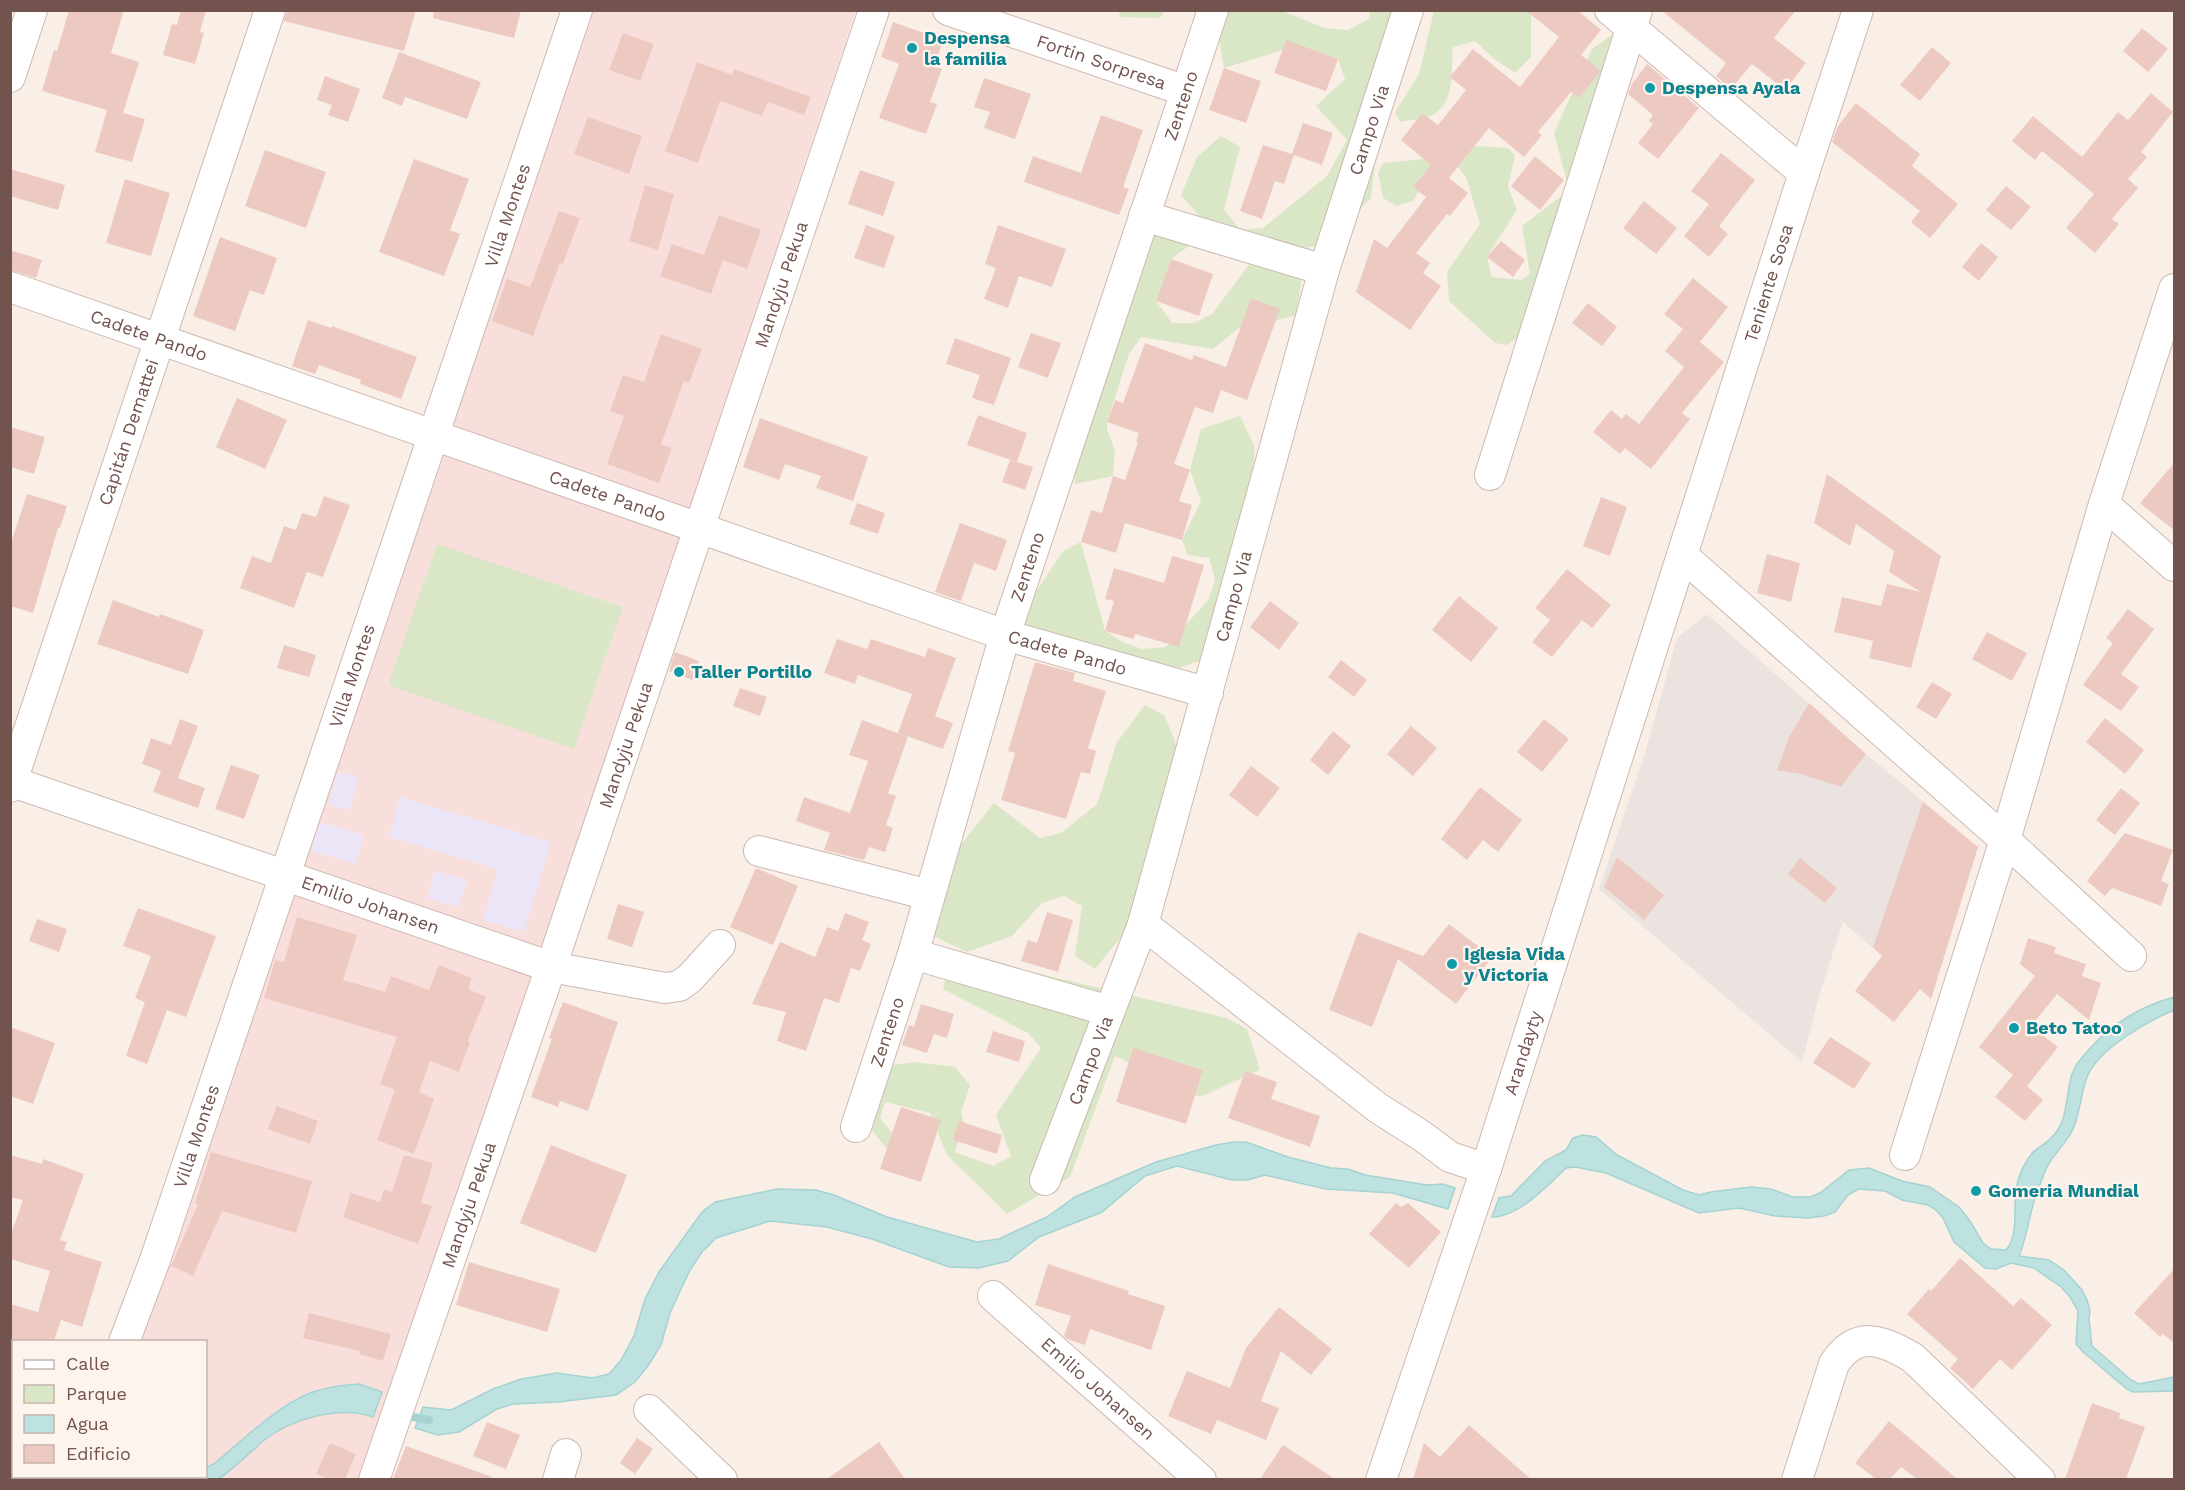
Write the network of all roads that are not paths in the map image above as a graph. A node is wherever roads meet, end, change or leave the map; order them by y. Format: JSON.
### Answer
{"nodes":[{"id":1,"x":32,"y":10,"type":"edge"},
{"id":2,"x":270,"y":10,"type":"edge"},
{"id":3,"x":577,"y":10,"type":"edge"},
{"id":4,"x":874,"y":10,"type":"edge"},
{"id":5,"x":948,"y":10,"type":"edge"},
{"id":6,"x":1213,"y":10,"type":"edge"},
{"id":7,"x":1408,"y":10,"type":"edge"},
{"id":8,"x":1858,"y":10,"type":"edge"},
{"id":9,"x":1626,"y":17,"type":"edge"},
{"id":10,"x":10,"y":77,"type":"edge"},
{"id":11,"x":1186,"y":91,"type":"junction"},
{"id":12,"x":1804,"y":173,"type":"junction"},
{"id":13,"x":1144,"y":216,"type":"junction"},
{"id":14,"x":1324,"y":270,"type":"junction"},
{"id":15,"x":10,"y":287,"type":"edge"},
{"id":16,"x":2175,"y":288,"type":"edge"},
{"id":17,"x":159,"y":339,"type":"junction"},
{"id":18,"x":434,"y":435,"type":"junction"},
{"id":19,"x":1490,"y":475,"type":"dead end"},
{"id":20,"x":2103,"y":504,"type":"junction"},
{"id":21,"x":698,"y":528,"type":"junction"},
{"id":22,"x":1683,"y":556,"type":"junction"},
{"id":23,"x":2175,"y":566,"type":"edge"},
{"id":24,"x":1005,"y":634,"type":"junction"},
{"id":25,"x":1208,"y":693,"type":"junction"},
{"id":26,"x":11,"y":783,"type":"edge"},
{"id":27,"x":2005,"y":840,"type":"junction"},
{"id":28,"x":759,"y":851,"type":"dead end"},
{"id":29,"x":285,"y":877,"type":"junction"},
{"id":30,"x":929,"y":895,"type":"junction"},
{"id":31,"x":1143,"y":924,"type":"junction"},
{"id":32,"x":720,"y":945,"type":"dead end"},
{"id":33,"x":913,"y":954,"type":"junction"},
{"id":34,"x":2131,"y":956,"type":"dead end"},
{"id":35,"x":551,"y":967,"type":"junction"},
{"id":36,"x":1109,"y":1011,"type":"junction"},
{"id":37,"x":856,"y":1127,"type":"dead end"},
{"id":38,"x":1905,"y":1155,"type":"dead end"},
{"id":39,"x":1484,"y":1175,"type":"junction"},
{"id":40,"x":1045,"y":1180,"type":"dead end"},
{"id":41,"x":993,"y":1296,"type":"dead end"},
{"id":42,"x":124,"y":1340,"type":"edge"},
{"id":43,"x":649,"y":1410,"type":"dead end"},
{"id":44,"x":378,"y":1466,"type":"edge"},
{"id":45,"x":722,"y":1479,"type":"edge"},
{"id":46,"x":1201,"y":1479,"type":"edge"},
{"id":47,"x":1381,"y":1479,"type":"edge"},
{"id":48,"x":1797,"y":1479,"type":"edge"},
{"id":49,"x":2040,"y":1479,"type":"edge"}],
"edges":[{"from":1,"to":10,"type":"street"},
{"from":2,"to":17,"type":"street","name":"Capitán Demattei"},
{"from":3,"to":18,"type":"street","name":"Villa Montes"},
{"from":4,"to":21,"type":"street","name":"Mandyju Pekua"},
{"from":5,"to":11,"type":"street","name":"Fortin Sorpresa"},
{"from":6,"to":11,"type":"street","name":"Zenteno"},
{"from":7,"to":14,"type":"street","name":"Campo Via"},
{"from":8,"to":12,"type":"street","name":"Teniente Sosa"},
{"from":9,"to":12,"type":"street"},
{"from":9,"to":19,"type":"street"},
{"from":11,"to":13,"type":"street","name":"Zenteno"},
{"from":12,"to":22,"type":"street","name":"Teniente Sosa"},
{"from":13,"to":14,"type":"street"},
{"from":13,"to":24,"type":"street","name":"Zenteno"},
{"from":14,"to":25,"type":"street","name":"Campo Via"},
{"from":15,"to":17,"type":"street","name":"Cadete Pando"},
{"from":16,"to":20,"type":"street"},
{"from":17,"to":18,"type":"street","name":"Cadete Pando"},
{"from":17,"to":26,"type":"street","name":"Capitán Demattei"},
{"from":18,"to":21,"type":"street","name":"Cadete Pando"},
{"from":18,"to":29,"type":"street","name":"Villa Montes"},
{"from":20,"to":23,"type":"street"},
{"from":20,"to":27,"type":"street"},
{"from":21,"to":24,"type":"street","name":"Cadete Pando"},
{"from":21,"to":35,"type":"street","name":"Mandyju Pekua"},
{"from":22,"to":27,"type":"street"},
{"from":22,"to":39,"type":"street","name":"Arandayty"},
{"from":24,"to":25,"type":"street","name":"Cadete Pando"},
{"from":24,"to":30,"type":"street","name":"Zenteno"},
{"from":25,"to":31,"type":"street","name":"Campo Via"},
{"from":26,"to":29,"type":"street","name":"Emilio Johansen"},
{"from":27,"to":34,"type":"street"},
{"from":27,"to":38,"type":"street"},
{"from":28,"to":30,"type":"street"},
{"from":29,"to":35,"type":"street","name":"Emilio Johansen"},
{"from":29,"to":42,"type":"street","name":"Villa Montes"},
{"from":30,"to":33,"type":"street","name":"Zenteno"},
{"from":31,"to":36,"type":"street","name":"Campo Via"},
{"from":31,"to":39,"type":"street"},
{"from":32,"to":35,"type":"street","name":"Emilio Johansen"},
{"from":33,"to":36,"type":"street"},
{"from":33,"to":37,"type":"street","name":"Zenteno"},
{"from":35,"to":44,"type":"street","name":"Mandyju Pekua"},
{"from":36,"to":40,"type":"street","name":"Campo Via"},
{"from":39,"to":47,"type":"street","name":"Arandayty"},
{"from":41,"to":46,"type":"street","name":"Emilio Johansen"},
{"from":43,"to":45,"type":"street"},
{"from":48,"to":49,"type":"street"}]}
